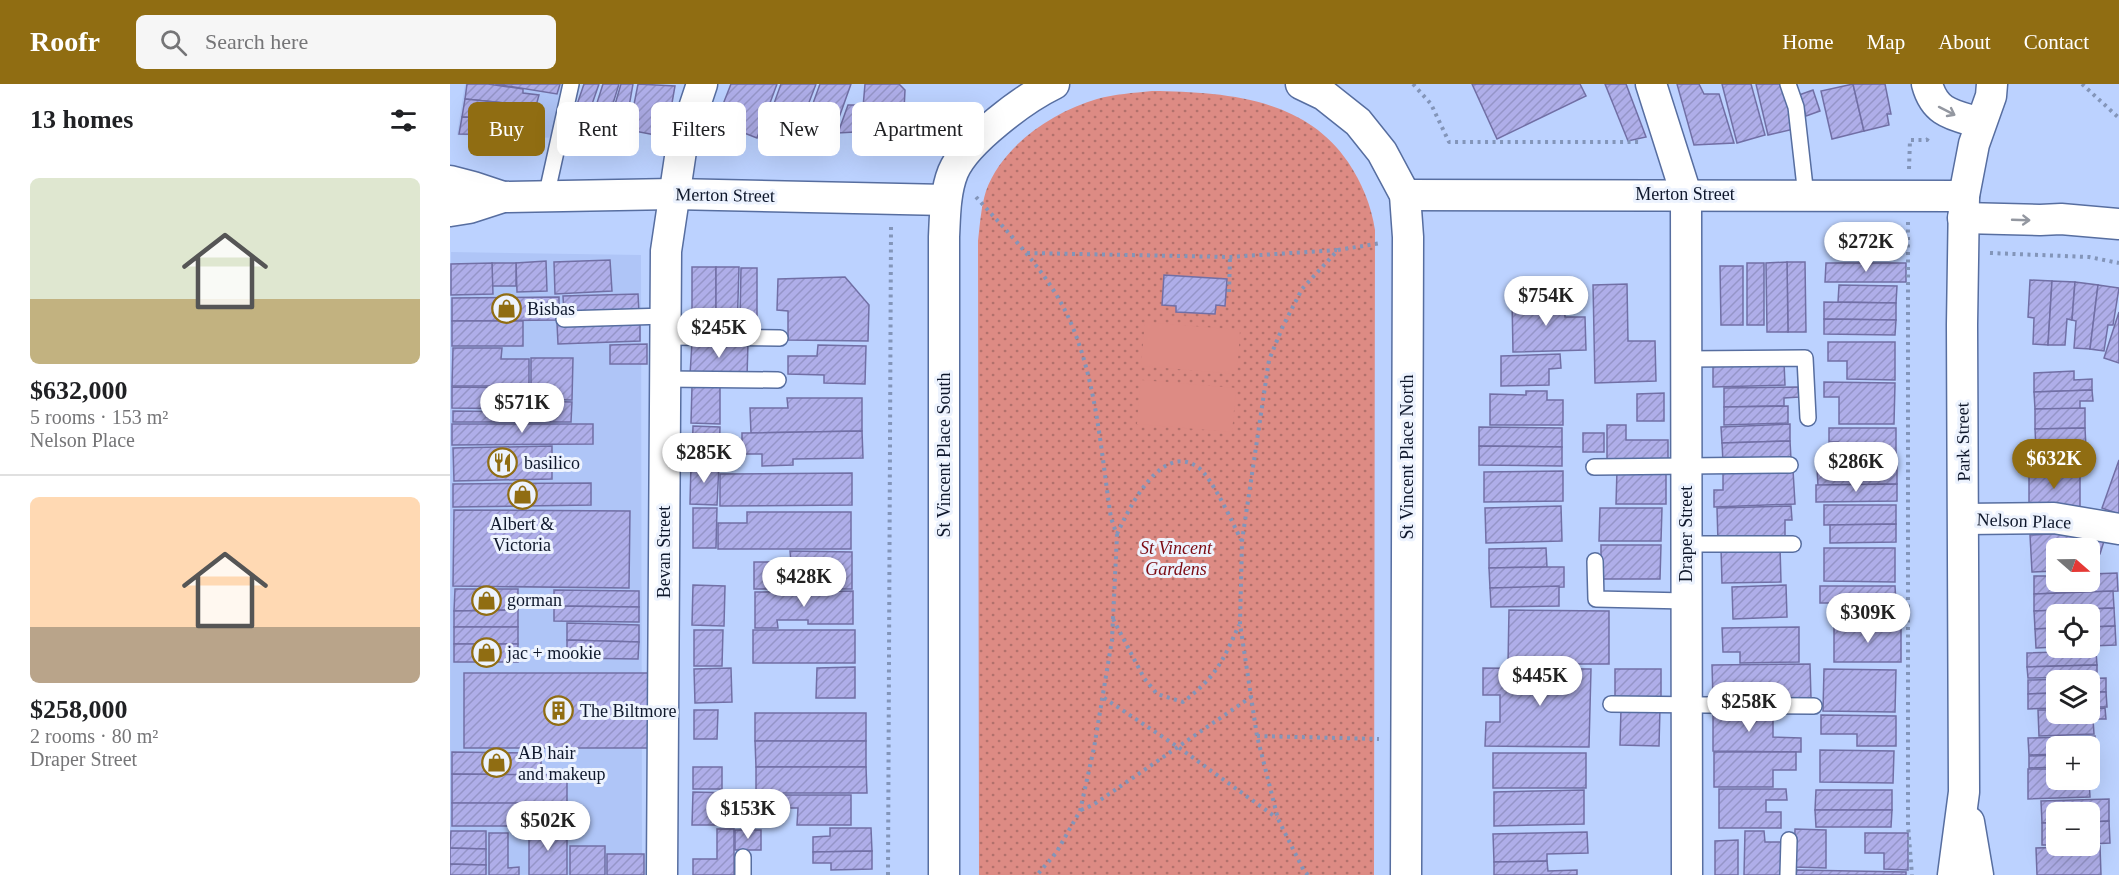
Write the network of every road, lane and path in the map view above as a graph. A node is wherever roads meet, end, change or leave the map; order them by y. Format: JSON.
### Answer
{"nodes":[{"id":1,"x":571,"y":84,"type":"edge"},
{"id":2,"x":702,"y":84,"type":"edge"},
{"id":3,"x":1054,"y":84,"type":"edge"},
{"id":4,"x":1301,"y":84,"type":"edge"},
{"id":5,"x":1413,"y":84,"type":"edge"},
{"id":6,"x":1651,"y":84,"type":"edge"},
{"id":7,"x":1788,"y":84,"type":"edge"},
{"id":8,"x":2082,"y":84,"type":"edge"},
{"id":9,"x":1934,"y":96,"type":"edge"},
{"id":10,"x":1992,"y":97,"type":"edge"},
{"id":11,"x":2119,"y":118,"type":"edge"},
{"id":12,"x":1651,"y":142,"type":"dead end"},
{"id":13,"x":450,"y":181,"type":"edge"},
{"id":14,"x":950,"y":186,"type":"junction"},
{"id":15,"x":674,"y":194,"type":"junction"},
{"id":16,"x":1686,"y":194,"type":"junction"},
{"id":17,"x":1405,"y":195,"type":"junction"},
{"id":18,"x":1908,"y":195,"type":"junction"},
{"id":19,"x":1806,"y":196,"type":"junction"},
{"id":20,"x":503,"y":197,"type":"junction"},
{"id":21,"x":546,"y":197,"type":"junction"},
{"id":22,"x":891,"y":198,"type":"junction"},
{"id":23,"x":1964,"y":207,"type":"junction"},
{"id":24,"x":450,"y":211,"type":"edge"},
{"id":25,"x":2119,"y":224,"type":"edge"},
{"id":26,"x":1408,"y":237,"type":"junction"},
{"id":27,"x":1338,"y":250,"type":"junction"},
{"id":28,"x":1026,"y":253,"type":"junction"},
{"id":29,"x":1986,"y":253,"type":"dead end"},
{"id":30,"x":1230,"y":257,"type":"junction"},
{"id":31,"x":2119,"y":263,"type":"edge"},
{"id":32,"x":1229,"y":292,"type":"dead end"},
{"id":33,"x":564,"y":319,"type":"dead end"},
{"id":34,"x":665,"y":327,"type":"junction"},
{"id":35,"x":780,"y":338,"type":"dead end"},
{"id":36,"x":1686,"y":358,"type":"junction"},
{"id":37,"x":665,"y":379,"type":"junction"},
{"id":38,"x":778,"y":380,"type":"dead end"},
{"id":39,"x":1808,"y":418,"type":"dead end"},
{"id":40,"x":1791,"y":465,"type":"dead end"},
{"id":41,"x":1594,"y":467,"type":"dead end"},
{"id":42,"x":1686,"y":467,"type":"junction"},
{"id":43,"x":1964,"y":519,"type":"junction"},
{"id":44,"x":2119,"y":529,"type":"edge"},
{"id":45,"x":1117,"y":535,"type":"junction"},
{"id":46,"x":1242,"y":541,"type":"junction"},
{"id":47,"x":1686,"y":544,"type":"junction"},
{"id":48,"x":1793,"y":544,"type":"dead end"},
{"id":49,"x":1595,"y":561,"type":"dead end"},
{"id":50,"x":1686,"y":601,"type":"junction"},
{"id":51,"x":1113,"y":618,"type":"junction"},
{"id":52,"x":1240,"y":624,"type":"junction"},
{"id":53,"x":1251,"y":697,"type":"junction"},
{"id":54,"x":1103,"y":698,"type":"junction"},
{"id":55,"x":1611,"y":704,"type":"dead end"},
{"id":56,"x":1686,"y":706,"type":"junction"},
{"id":57,"x":1814,"y":706,"type":"dead end"},
{"id":58,"x":1257,"y":736,"type":"junction"},
{"id":59,"x":1406,"y":740,"type":"junction"},
{"id":60,"x":1178,"y":747,"type":"junction"},
{"id":61,"x":1964,"y":792,"type":"junction"},
{"id":62,"x":1080,"y":811,"type":"junction"},
{"id":63,"x":1278,"y":819,"type":"junction"},
{"id":64,"x":1789,"y":840,"type":"dead end"},
{"id":65,"x":743,"y":856,"type":"dead end"},
{"id":66,"x":662,"y":875,"type":"edge"},
{"id":67,"x":742,"y":875,"type":"edge"},
{"id":68,"x":888,"y":875,"type":"edge"},
{"id":69,"x":944,"y":875,"type":"edge"},
{"id":70,"x":1037,"y":875,"type":"edge"},
{"id":71,"x":1308,"y":875,"type":"edge"},
{"id":72,"x":1406,"y":875,"type":"edge"},
{"id":73,"x":1686,"y":875,"type":"edge"},
{"id":74,"x":1788,"y":875,"type":"edge"},
{"id":75,"x":1912,"y":875,"type":"edge"},
{"id":76,"x":1953,"y":875,"type":"edge"},
{"id":77,"x":1978,"y":875,"type":"edge"}],
"edges":[{"from":1,"to":21,"type":"lane"},
{"from":2,"to":15,"type":"street","name":"Bevan Street"},
{"from":3,"to":14,"type":"street"},
{"from":4,"to":17,"type":"street","name":"St Vincent Place North"},
{"from":5,"to":12,"type":"path"},
{"from":6,"to":16,"type":"street","name":"Draper Street"},
{"from":7,"to":19,"type":"lane"},
{"from":8,"to":11,"type":"path"},
{"from":9,"to":10,"type":"street","one_way":true},
{"from":9,"to":18,"type":"path"},
{"from":10,"to":23,"type":"street","name":"Park Street"},
{"from":13,"to":20,"type":"street","name":"Merton Street"},
{"from":14,"to":22,"type":"street","name":"Merton Street"},
{"from":14,"to":28,"type":"path"},
{"from":14,"to":69,"type":"street","name":"St Vincent Place South"},
{"from":15,"to":21,"type":"street","name":"Merton Street"},
{"from":15,"to":22,"type":"street","name":"Merton Street"},
{"from":15,"to":34,"type":"street","name":"Bevan Street"},
{"from":16,"to":17,"type":"street","name":"Merton Street"},
{"from":16,"to":19,"type":"street","name":"Merton Street"},
{"from":16,"to":36,"type":"street","name":"Draper Street"},
{"from":17,"to":26,"type":"street","name":"St Vincent Place North"},
{"from":18,"to":19,"type":"street","name":"Merton Street"},
{"from":18,"to":23,"type":"street","name":"Merton Street"},
{"from":18,"to":75,"type":"path"},
{"from":20,"to":21,"type":"street","name":"Merton Street"},
{"from":20,"to":24,"type":"street","name":"Merton Street"},
{"from":22,"to":68,"type":"path"},
{"from":23,"to":25,"type":"street","name":"Merton Street","one_way":true},
{"from":23,"to":43,"type":"street","name":"Park Street"},
{"from":26,"to":27,"type":"path"},
{"from":26,"to":59,"type":"street","name":"St Vincent Place North"},
{"from":27,"to":30,"type":"path"},
{"from":27,"to":46,"type":"path"},
{"from":28,"to":30,"type":"path"},
{"from":28,"to":45,"type":"path"},
{"from":29,"to":31,"type":"path"},
{"from":30,"to":32,"type":"path"},
{"from":33,"to":34,"type":"lane"},
{"from":34,"to":35,"type":"lane"},
{"from":34,"to":37,"type":"street","name":"Bevan Street"},
{"from":36,"to":39,"type":"lane"},
{"from":36,"to":42,"type":"street","name":"Draper Street"},
{"from":37,"to":38,"type":"lane"},
{"from":37,"to":66,"type":"street","name":"Bevan Street"},
{"from":40,"to":42,"type":"lane"},
{"from":41,"to":42,"type":"lane"},
{"from":42,"to":47,"type":"street","name":"Draper Street"},
{"from":43,"to":44,"type":"street","name":"Nelson Place"},
{"from":43,"to":61,"type":"street","name":"Park Street"},
{"from":45,"to":46,"type":"path"},
{"from":45,"to":51,"type":"path"},
{"from":46,"to":52,"type":"path"},
{"from":47,"to":48,"type":"lane"},
{"from":47,"to":50,"type":"street","name":"Draper Street"},
{"from":49,"to":50,"type":"lane"},
{"from":50,"to":56,"type":"street","name":"Draper Street"},
{"from":51,"to":52,"type":"path"},
{"from":51,"to":54,"type":"path"},
{"from":52,"to":53,"type":"path"},
{"from":53,"to":58,"type":"path"},
{"from":53,"to":60,"type":"path"},
{"from":54,"to":60,"type":"path"},
{"from":54,"to":62,"type":"path"},
{"from":55,"to":56,"type":"lane"},
{"from":56,"to":57,"type":"lane"},
{"from":56,"to":73,"type":"street","name":"Draper Street"},
{"from":58,"to":59,"type":"path"},
{"from":58,"to":63,"type":"path"},
{"from":59,"to":72,"type":"street","name":"St Vincent Place North"},
{"from":60,"to":62,"type":"path"},
{"from":60,"to":63,"type":"path"},
{"from":61,"to":76,"type":"street","name":"Park Street"},
{"from":61,"to":77,"type":"street","name":"Park Street"},
{"from":62,"to":70,"type":"path"},
{"from":63,"to":71,"type":"path"},
{"from":64,"to":74,"type":"lane"},
{"from":65,"to":67,"type":"lane"}]}
